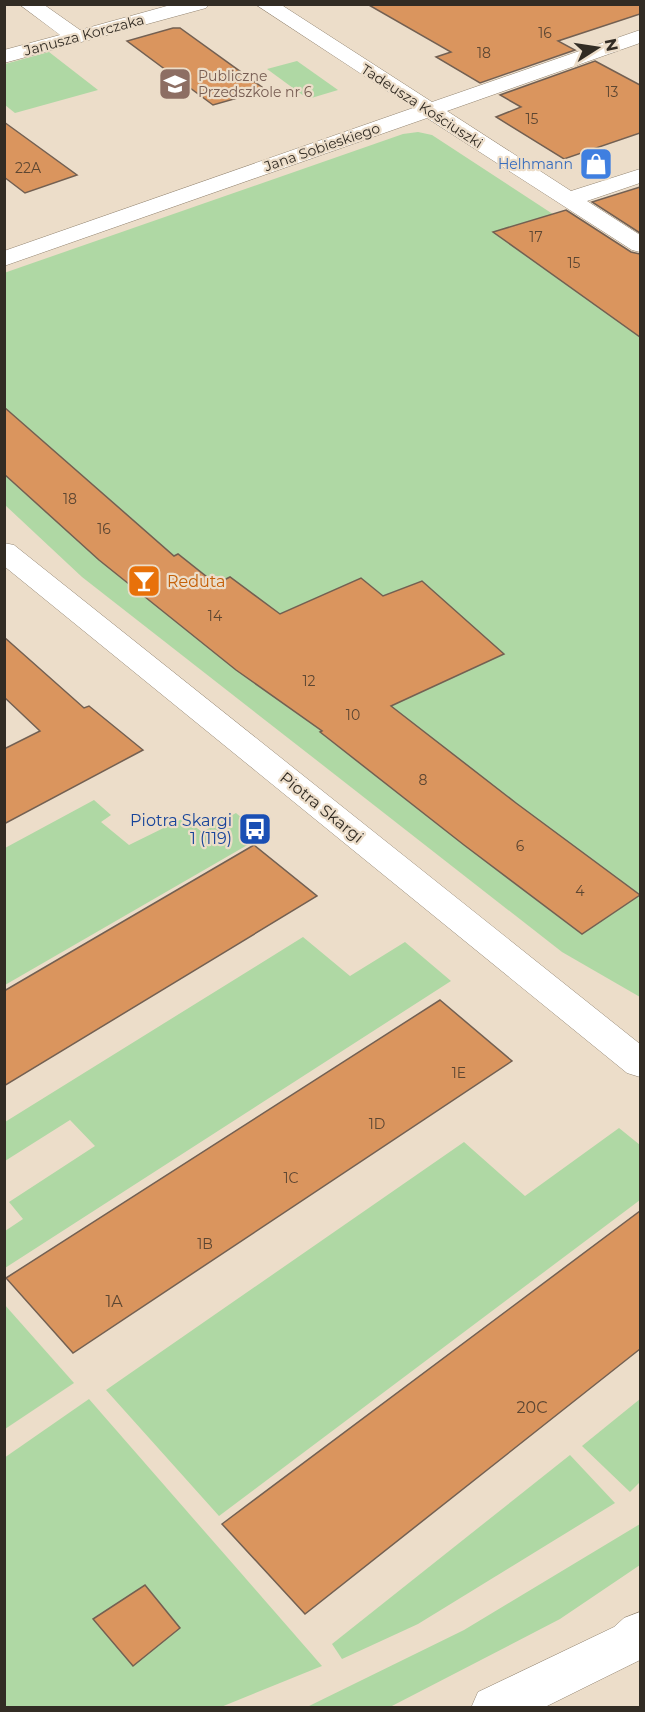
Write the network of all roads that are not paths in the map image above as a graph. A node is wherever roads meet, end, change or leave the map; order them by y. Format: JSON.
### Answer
{"nodes":[{"id":1,"x":29,"y":4,"type":"edge"},
{"id":2,"x":199,"y":4,"type":"edge"},
{"id":3,"x":266,"y":4,"type":"edge"},
{"id":4,"x":640,"y":36,"type":"edge"},
{"id":5,"x":76,"y":37,"type":"junction"},
{"id":6,"x":4,"y":57,"type":"edge"},
{"id":7,"x":428,"y":110,"type":"junction"},
{"id":8,"x":640,"y":176,"type":"edge"},
{"id":9,"x":569,"y":199,"type":"junction"},
{"id":10,"x":640,"y":245,"type":"edge"},
{"id":11,"x":4,"y":258,"type":"edge"},
{"id":12,"x":4,"y":550,"type":"edge"},
{"id":13,"x":640,"y":1063,"type":"edge"},
{"id":14,"x":640,"y":1634,"type":"edge"},
{"id":15,"x":494,"y":1707,"type":"edge"}],
"edges":[{"from":1,"to":5,"type":"street"},
{"from":2,"to":5,"type":"street","name":"Janusza Korczaka"},
{"from":3,"to":7,"type":"street","name":"Tadeusza Kościuszki"},
{"from":4,"to":7,"type":"street","name":"Jana Sobieskiego"},
{"from":5,"to":6,"type":"street","name":"Janusza Korczaka"},
{"from":7,"to":9,"type":"street","name":"Tadeusza Kościuszki"},
{"from":7,"to":11,"type":"street","name":"Jana Sobieskiego"},
{"from":8,"to":9,"type":"street"},
{"from":9,"to":10,"type":"street","name":"Tadeusza Kościuszki"},
{"from":12,"to":13,"type":"street","name":"Piotra Skargi"},
{"from":14,"to":15,"type":"street"}]}
